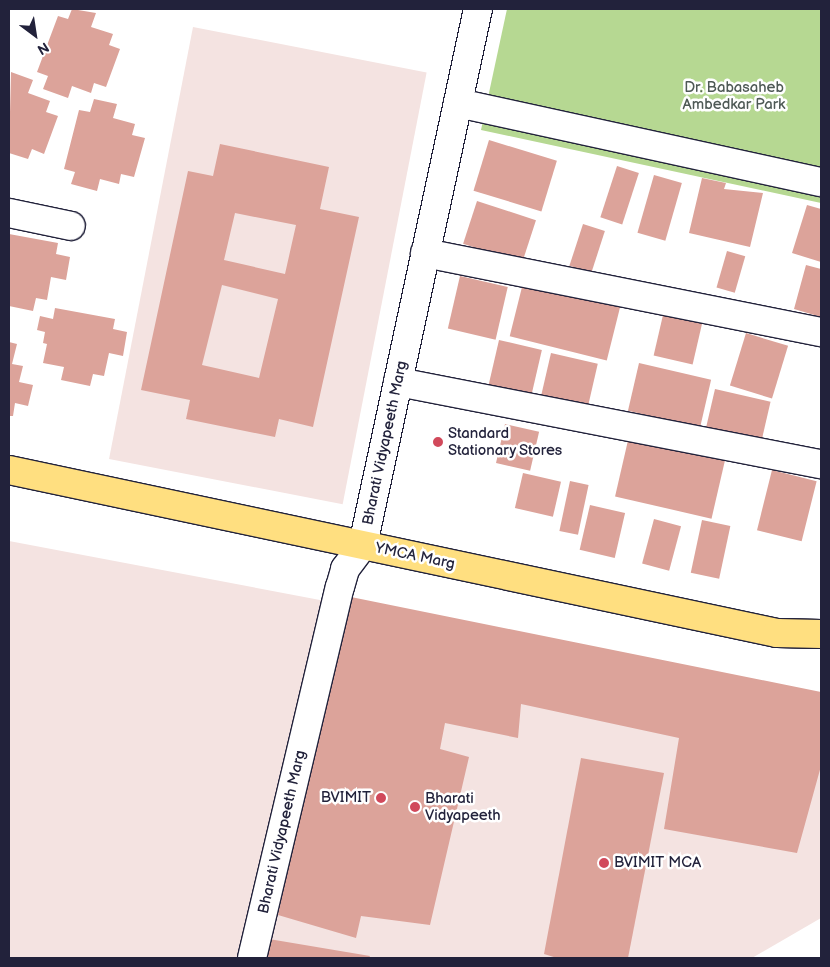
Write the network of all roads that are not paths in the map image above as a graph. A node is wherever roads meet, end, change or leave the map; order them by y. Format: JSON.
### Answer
{"nodes":[{"id":1,"x":478,"y":9,"type":"edge"},
{"id":2,"x":458,"y":103,"type":"junction"},
{"id":3,"x":821,"y":182,"type":"edge"},
{"id":4,"x":9,"y":213,"type":"edge"},
{"id":5,"x":70,"y":226,"type":"dead end"},
{"id":6,"x":426,"y":253,"type":"junction"},
{"id":7,"x":821,"y":332,"type":"edge"},
{"id":8,"x":398,"y":382,"type":"junction"},
{"id":9,"x":821,"y":464,"type":"edge"},
{"id":10,"x":9,"y":470,"type":"edge"},
{"id":11,"x":363,"y":545,"type":"junction"},
{"id":12,"x":821,"y":634,"type":"edge"},
{"id":13,"x":252,"y":958,"type":"edge"}],
"edges":[{"from":1,"to":2,"type":"street","name":"Bharati Vidyapeeth Marg"},
{"from":2,"to":3,"type":"street"},
{"from":2,"to":6,"type":"street","name":"Bharati Vidyapeeth Marg"},
{"from":4,"to":5,"type":"street"},
{"from":6,"to":7,"type":"street"},
{"from":6,"to":8,"type":"street","name":"Bharati Vidyapeeth Marg"},
{"from":8,"to":9,"type":"street"},
{"from":8,"to":11,"type":"street","name":"Bharati Vidyapeeth Marg"},
{"from":10,"to":11,"type":"main road","name":"YMCA Marg"},
{"from":11,"to":12,"type":"main road","name":"YMCA Marg"},
{"from":11,"to":13,"type":"street","name":"Bharati Vidyapeeth Marg"}]}
